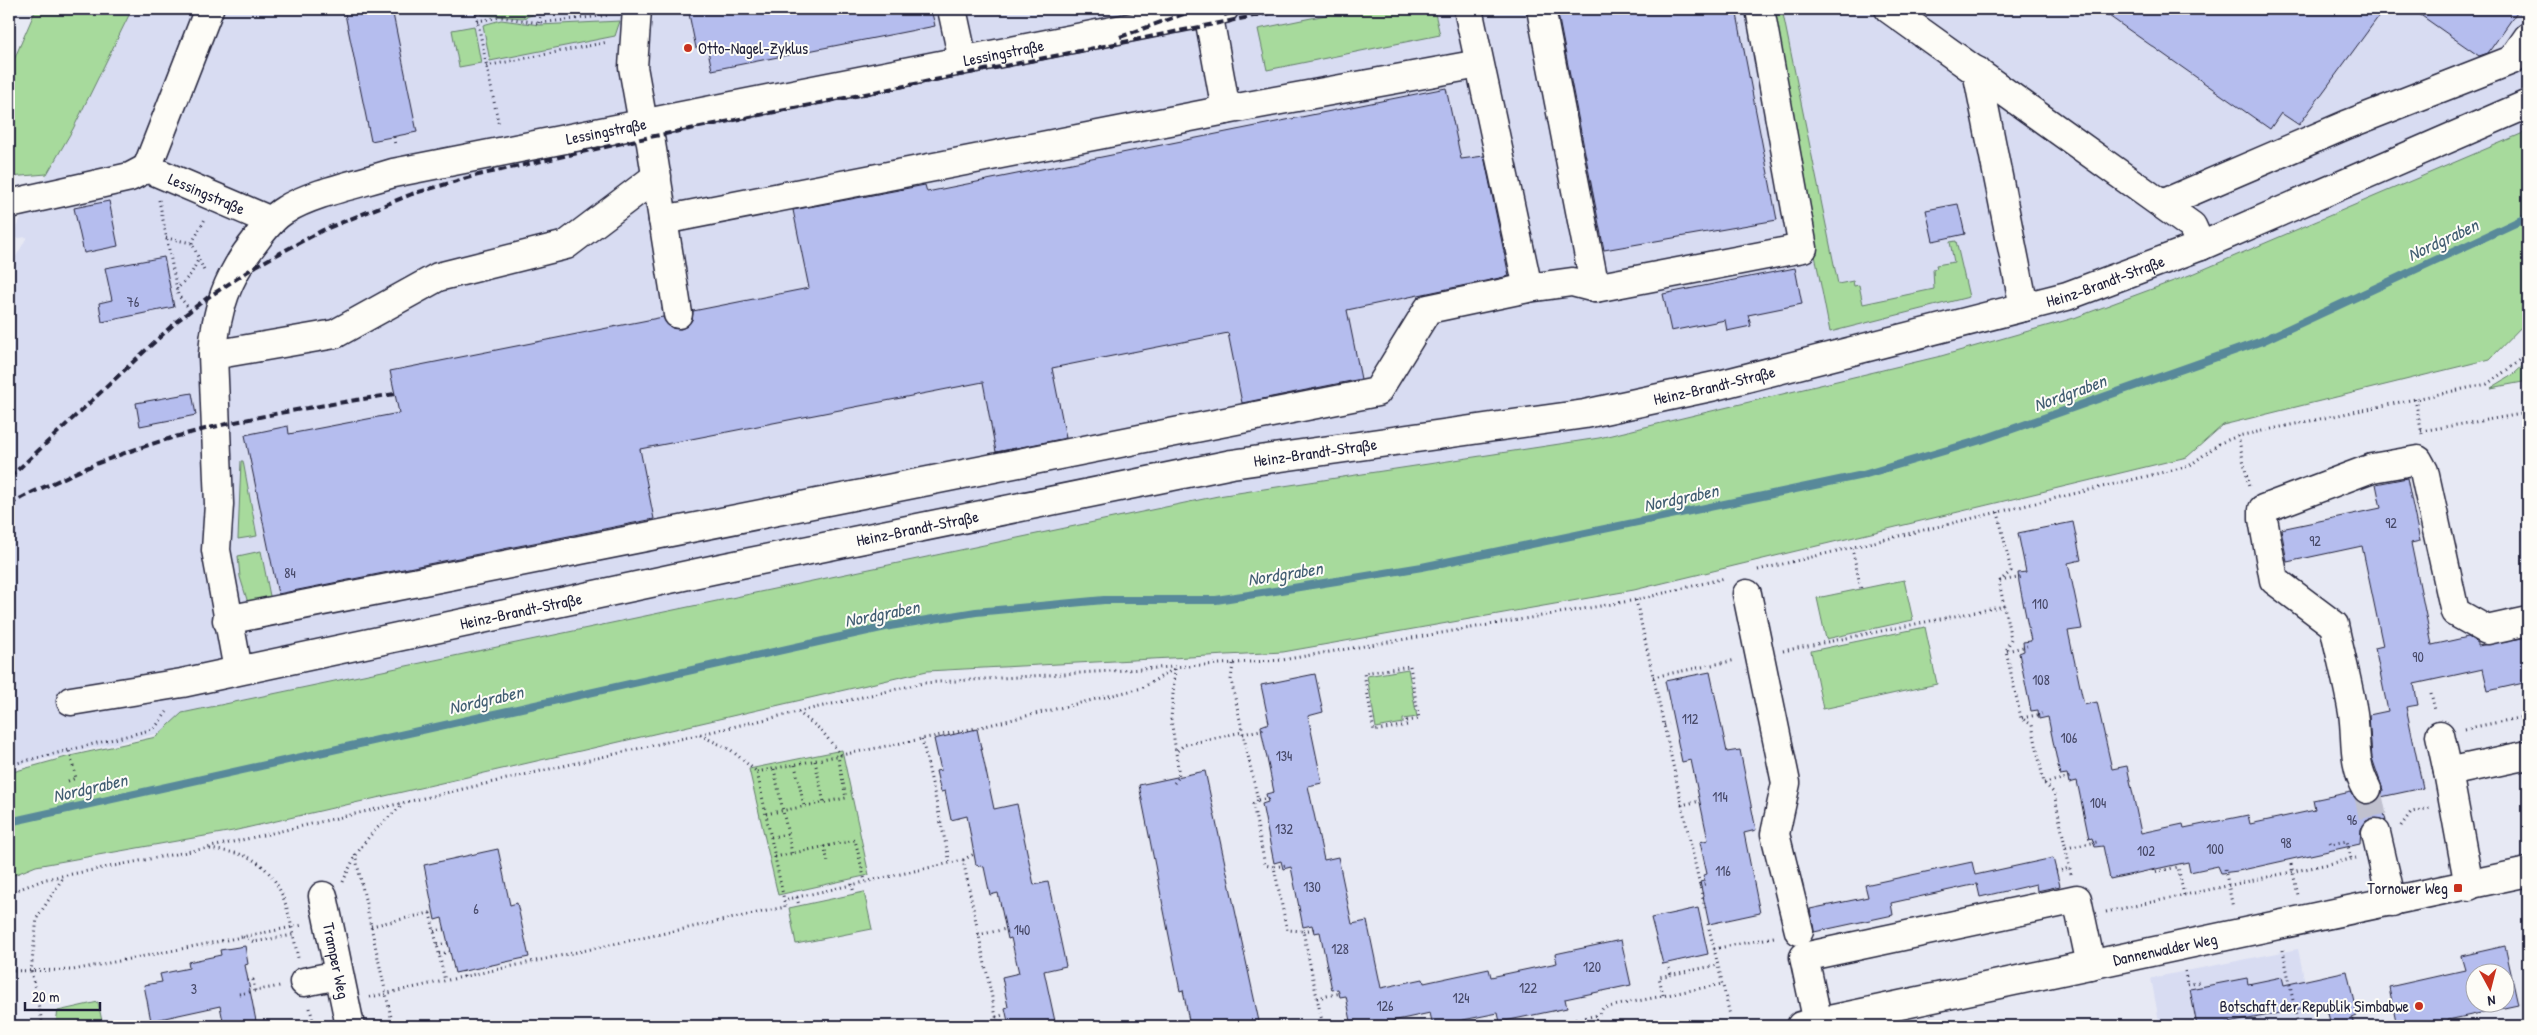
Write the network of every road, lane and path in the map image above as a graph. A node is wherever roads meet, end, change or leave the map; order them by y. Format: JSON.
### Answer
{"nodes":[{"id":1,"x":209,"y":9,"type":"edge"},
{"id":2,"x":474,"y":9,"type":"edge"},
{"id":3,"x":541,"y":9,"type":"edge"},
{"id":4,"x":952,"y":9,"type":"edge"},
{"id":5,"x":1468,"y":9,"type":"edge"},
{"id":6,"x":1541,"y":9,"type":"edge"},
{"id":7,"x":1760,"y":9,"type":"edge"},
{"id":8,"x":1889,"y":9,"type":"edge"},
{"id":9,"x":637,"y":10,"type":"edge"},
{"id":10,"x":1216,"y":10,"type":"edge"},
{"id":11,"x":1148,"y":16,"type":"edge"},
{"id":12,"x":477,"y":21,"type":"junction"},
{"id":13,"x":539,"y":23,"type":"junction"},
{"id":14,"x":2528,"y":37,"type":"edge"},
{"id":15,"x":612,"y":41,"type":"dead end"},
{"id":16,"x":962,"y":60,"type":"junction"},
{"id":17,"x":1479,"y":64,"type":"junction"},
{"id":18,"x":486,"y":66,"type":"junction"},
{"id":19,"x":1977,"y":70,"type":"junction"},
{"id":20,"x":2528,"y":104,"type":"edge"},
{"id":21,"x":1226,"y":110,"type":"junction"},
{"id":22,"x":643,"y":123,"type":"junction"},
{"id":23,"x":499,"y":127,"type":"dead end"},
{"id":24,"x":147,"y":168,"type":"junction"},
{"id":25,"x":656,"y":176,"type":"junction"},
{"id":26,"x":158,"y":195,"type":"dead end"},
{"id":27,"x":9,"y":204,"type":"edge"},
{"id":28,"x":2162,"y":204,"type":"junction"},
{"id":29,"x":664,"y":220,"type":"junction"},
{"id":30,"x":271,"y":221,"type":"junction"},
{"id":31,"x":166,"y":238,"type":"junction"},
{"id":32,"x":2201,"y":246,"type":"junction"},
{"id":33,"x":198,"y":260,"type":"junction"},
{"id":34,"x":206,"y":275,"type":"dead end"},
{"id":35,"x":1528,"y":288,"type":"junction"},
{"id":36,"x":1595,"y":288,"type":"junction"},
{"id":37,"x":176,"y":290,"type":"junction"},
{"id":38,"x":184,"y":304,"type":"dead end"},
{"id":39,"x":2024,"y":307,"type":"junction"},
{"id":40,"x":678,"y":314,"type":"dead end"},
{"id":41,"x":2528,"y":352,"type":"edge"},
{"id":42,"x":213,"y":355,"type":"junction"},
{"id":43,"x":2415,"y":399,"type":"junction"},
{"id":44,"x":2418,"y":410,"type":"dead end"},
{"id":45,"x":2528,"y":413,"type":"edge"},
{"id":46,"x":2421,"y":431,"type":"dead end"},
{"id":47,"x":1998,"y":512,"type":"junction"},
{"id":48,"x":1852,"y":548,"type":"junction"},
{"id":49,"x":2022,"y":577,"type":"dead end"},
{"id":50,"x":1742,"y":581,"type":"junction"},
{"id":51,"x":1999,"y":582,"type":"junction"},
{"id":52,"x":1861,"y":589,"type":"dead end"},
{"id":53,"x":1636,"y":600,"type":"junction"},
{"id":54,"x":2004,"y":606,"type":"junction"},
{"id":55,"x":227,"y":620,"type":"junction"},
{"id":56,"x":2528,"y":621,"type":"edge"},
{"id":57,"x":2027,"y":646,"type":"dead end"},
{"id":58,"x":2006,"y":651,"type":"junction"},
{"id":59,"x":1760,"y":656,"type":"junction"},
{"id":60,"x":1233,"y":664,"type":"junction"},
{"id":61,"x":1175,"y":668,"type":"junction"},
{"id":62,"x":238,"y":670,"type":"junction"},
{"id":63,"x":1364,"y":673,"type":"joint"},
{"id":64,"x":1653,"y":677,"type":"junction"},
{"id":65,"x":182,"y":683,"type":"junction"},
{"id":66,"x":71,"y":701,"type":"dead end"},
{"id":67,"x":798,"y":712,"type":"junction"},
{"id":68,"x":2042,"y":714,"type":"dead end"},
{"id":69,"x":2528,"y":716,"type":"edge"},
{"id":70,"x":2021,"y":718,"type":"junction"},
{"id":71,"x":1670,"y":724,"type":"dead end"},
{"id":72,"x":1664,"y":725,"type":"junction"},
{"id":73,"x":1265,"y":729,"type":"dead end"},
{"id":74,"x":1243,"y":733,"type":"junction"},
{"id":75,"x":2440,"y":734,"type":"joint"},
{"id":76,"x":700,"y":735,"type":"junction"},
{"id":77,"x":922,"y":739,"type":"junction"},
{"id":78,"x":69,"y":750,"type":"junction"},
{"id":79,"x":1176,"y":752,"type":"junction"},
{"id":80,"x":2528,"y":755,"type":"edge"},
{"id":81,"x":840,"y":756,"type":"junction"},
{"id":82,"x":815,"y":761,"type":"junction"},
{"id":83,"x":9,"y":765,"type":"edge"},
{"id":84,"x":795,"y":765,"type":"junction"},
{"id":85,"x":774,"y":769,"type":"junction"},
{"id":86,"x":757,"y":772,"type":"junction"},
{"id":87,"x":2071,"y":777,"type":"dead end"},
{"id":88,"x":68,"y":781,"type":"dead end"},
{"id":89,"x":1174,"y":783,"type":"dead end"},
{"id":90,"x":2044,"y":783,"type":"junction"},
{"id":91,"x":2367,"y":788,"type":"tunnel mouth"},
{"id":92,"x":2447,"y":788,"type":"junction"},
{"id":93,"x":1271,"y":798,"type":"dead end"},
{"id":94,"x":1258,"y":800,"type":"junction"},
{"id":95,"x":406,"y":801,"type":"junction"},
{"id":96,"x":1700,"y":801,"type":"dead end"},
{"id":97,"x":824,"y":803,"type":"junction"},
{"id":98,"x":1681,"y":805,"type":"junction"},
{"id":99,"x":804,"y":806,"type":"junction"},
{"id":100,"x":783,"y":811,"type":"junction"},
{"id":101,"x":766,"y":814,"type":"junction"},
{"id":102,"x":788,"y":834,"type":"junction"},
{"id":103,"x":771,"y":837,"type":"junction"},
{"id":104,"x":2097,"y":842,"type":"dead end"},
{"id":105,"x":2330,"y":842,"type":"dead end"},
{"id":106,"x":2379,"y":843,"type":"junction"},
{"id":107,"x":824,"y":846,"type":"junction"},
{"id":108,"x":207,"y":848,"type":"junction"},
{"id":109,"x":2066,"y":848,"type":"junction"},
{"id":110,"x":792,"y":853,"type":"junction"},
{"id":111,"x":355,"y":854,"type":"junction"},
{"id":112,"x":974,"y":854,"type":"dead end"},
{"id":113,"x":775,"y":857,"type":"junction"},
{"id":114,"x":963,"y":860,"type":"junction"},
{"id":115,"x":2351,"y":860,"type":"junction"},
{"id":116,"x":828,"y":862,"type":"dead end"},
{"id":117,"x":950,"y":863,"type":"junction"},
{"id":118,"x":2291,"y":864,"type":"dead end"},
{"id":119,"x":1286,"y":865,"type":"dead end"},
{"id":120,"x":1274,"y":867,"type":"junction"},
{"id":121,"x":2070,"y":868,"type":"junction"},
{"id":122,"x":2225,"y":869,"type":"dead end"},
{"id":123,"x":2153,"y":870,"type":"dead end"},
{"id":124,"x":2056,"y":871,"type":"dead end"},
{"id":125,"x":2293,"y":872,"type":"junction"},
{"id":126,"x":2528,"y":872,"type":"edge"},
{"id":127,"x":64,"y":876,"type":"junction"},
{"id":128,"x":865,"y":881,"type":"junction"},
{"id":129,"x":852,"y":884,"type":"junction"},
{"id":130,"x":1705,"y":884,"type":"dead end"},
{"id":131,"x":1700,"y":886,"type":"junction"},
{"id":132,"x":2228,"y":886,"type":"junction"},
{"id":133,"x":2469,"y":886,"type":"junction"},
{"id":134,"x":9,"y":893,"type":"edge"},
{"id":135,"x":854,"y":894,"type":"dead end"},
{"id":136,"x":2184,"y":895,"type":"junction"},
{"id":137,"x":2298,"y":896,"type":"dead end"},
{"id":138,"x":797,"y":897,"type":"junction"},
{"id":139,"x":784,"y":900,"type":"junction"},
{"id":140,"x":2392,"y":902,"type":"junction"},
{"id":141,"x":798,"y":906,"type":"dead end"},
{"id":142,"x":325,"y":908,"type":"junction"},
{"id":143,"x":1704,"y":908,"type":"dead end"},
{"id":144,"x":2079,"y":908,"type":"junction"},
{"id":145,"x":2233,"y":909,"type":"dead end"},
{"id":146,"x":1708,"y":924,"type":"dead end"},
{"id":147,"x":371,"y":926,"type":"junction"},
{"id":148,"x":292,"y":927,"type":"junction"},
{"id":149,"x":445,"y":928,"type":"dead end"},
{"id":150,"x":1316,"y":928,"type":"dead end"},
{"id":151,"x":1006,"y":929,"type":"dead end"},
{"id":152,"x":434,"y":931,"type":"junction"},
{"id":153,"x":1302,"y":931,"type":"junction"},
{"id":154,"x":1799,"y":931,"type":"dead end"},
{"id":155,"x":293,"y":935,"type":"dead end"},
{"id":156,"x":978,"y":935,"type":"junction"},
{"id":157,"x":242,"y":937,"type":"junction"},
{"id":158,"x":1758,"y":940,"type":"dead end"},
{"id":159,"x":448,"y":943,"type":"dead end"},
{"id":160,"x":437,"y":945,"type":"junction"},
{"id":161,"x":2283,"y":947,"type":"dead end"},
{"id":162,"x":1714,"y":949,"type":"junction"},
{"id":163,"x":450,"y":952,"type":"dead end"},
{"id":164,"x":439,"y":954,"type":"junction"},
{"id":165,"x":1718,"y":965,"type":"junction"},
{"id":166,"x":2091,"y":965,"type":"junction"},
{"id":167,"x":1669,"y":968,"type":"dead end"},
{"id":168,"x":2184,"y":968,"type":"dead end"},
{"id":169,"x":9,"y":971,"type":"edge"},
{"id":170,"x":31,"y":971,"type":"junction"},
{"id":171,"x":463,"y":971,"type":"dead end"},
{"id":172,"x":1671,"y":974,"type":"junction"},
{"id":173,"x":338,"y":975,"type":"junction"},
{"id":174,"x":464,"y":977,"type":"junction"},
{"id":175,"x":248,"y":981,"type":"dead end"},
{"id":176,"x":445,"y":981,"type":"junction"},
{"id":177,"x":2200,"y":982,"type":"dead end"},
{"id":178,"x":296,"y":983,"type":"joint"},
{"id":179,"x":1722,"y":984,"type":"junction"},
{"id":180,"x":255,"y":991,"type":"junction"},
{"id":181,"x":386,"y":993,"type":"junction"},
{"id":182,"x":1341,"y":993,"type":"dead end"},
{"id":183,"x":239,"y":994,"type":"dead end"},
{"id":184,"x":1663,"y":996,"type":"junction"},
{"id":185,"x":1316,"y":998,"type":"junction"},
{"id":186,"x":347,"y":1015,"type":"edge"},
{"id":187,"x":1003,"y":1015,"type":"dead end"},
{"id":188,"x":1730,"y":1015,"type":"dead end"},
{"id":189,"x":996,"y":1017,"type":"junction"},
{"id":190,"x":1810,"y":1024,"type":"edge"},
{"id":191,"x":43,"y":1026,"type":"edge"},
{"id":192,"x":393,"y":1026,"type":"edge"},
{"id":193,"x":998,"y":1026,"type":"edge"},
{"id":194,"x":1323,"y":1026,"type":"edge"},
{"id":195,"x":1546,"y":1026,"type":"edge"},
{"id":196,"x":2298,"y":1026,"type":"edge"}],
"edges":[{"from":1,"to":24,"type":"street"},
{"from":2,"to":12,"type":"path"},
{"from":3,"to":13,"type":"path"},
{"from":4,"to":16,"type":"street"},
{"from":5,"to":17,"type":"street"},
{"from":6,"to":36,"type":"street"},
{"from":7,"to":36,"type":"street"},
{"from":8,"to":19,"type":"street"},
{"from":9,"to":13,"type":"path"},
{"from":9,"to":22,"type":"street"},
{"from":10,"to":11,"type":"street","name":"Lessingstraße"},
{"from":10,"to":21,"type":"street"},
{"from":11,"to":16,"type":"street","name":"Lessingstraße"},
{"from":12,"to":13,"type":"path"},
{"from":12,"to":18,"type":"path"},
{"from":14,"to":28,"type":"street"},
{"from":15,"to":18,"type":"path"},
{"from":16,"to":22,"type":"street","name":"Lessingstraße"},
{"from":17,"to":21,"type":"street"},
{"from":17,"to":35,"type":"street"},
{"from":18,"to":23,"type":"path"},
{"from":19,"to":28,"type":"street"},
{"from":19,"to":39,"type":"street"},
{"from":20,"to":32,"type":"street","name":"Heinz-Brandt-Straße"},
{"from":21,"to":29,"type":"street"},
{"from":22,"to":25,"type":"street"},
{"from":22,"to":30,"type":"street","name":"Lessingstraße"},
{"from":24,"to":27,"type":"street","name":"Lessingstraße"},
{"from":24,"to":30,"type":"street","name":"Lessingstraße"},
{"from":25,"to":29,"type":"street"},
{"from":25,"to":42,"type":"street"},
{"from":26,"to":31,"type":"path"},
{"from":28,"to":32,"type":"street"},
{"from":29,"to":40,"type":"street"},
{"from":30,"to":42,"type":"street"},
{"from":31,"to":33,"type":"path"},
{"from":31,"to":37,"type":"path"},
{"from":32,"to":39,"type":"street","name":"Heinz-Brandt-Straße"},
{"from":33,"to":34,"type":"path"},
{"from":33,"to":37,"type":"path"},
{"from":35,"to":36,"type":"street"},
{"from":35,"to":55,"type":"street"},
{"from":37,"to":38,"type":"path"},
{"from":39,"to":62,"type":"street","name":"Heinz-Brandt-Straße"},
{"from":41,"to":43,"type":"path"},
{"from":42,"to":55,"type":"street"},
{"from":43,"to":44,"type":"path"},
{"from":43,"to":47,"type":"path"},
{"from":45,"to":46,"type":"path"},
{"from":47,"to":48,"type":"path"},
{"from":47,"to":51,"type":"path"},
{"from":48,"to":50,"type":"path"},
{"from":48,"to":52,"type":"path"},
{"from":49,"to":51,"type":"path"},
{"from":50,"to":53,"type":"path"},
{"from":50,"to":59,"type":"street"},
{"from":51,"to":54,"type":"path"},
{"from":53,"to":60,"type":"path"},
{"from":53,"to":64,"type":"path"},
{"from":54,"to":58,"type":"path"},
{"from":54,"to":59,"type":"path"},
{"from":55,"to":62,"type":"street"},
{"from":56,"to":91,"type":"street"},
{"from":57,"to":58,"type":"path"},
{"from":58,"to":70,"type":"path"},
{"from":59,"to":64,"type":"path"},
{"from":59,"to":154,"type":"street"},
{"from":60,"to":61,"type":"path"},
{"from":60,"to":74,"type":"path"},
{"from":61,"to":67,"type":"path"},
{"from":61,"to":77,"type":"path"},
{"from":61,"to":79,"type":"path"},
{"from":62,"to":65,"type":"street","name":"Heinz-Brandt-Straße"},
{"from":63,"to":63,"type":"path"},
{"from":64,"to":72,"type":"path"},
{"from":65,"to":66,"type":"street","name":"Heinz-Brandt-Straße"},
{"from":65,"to":78,"type":"path"},
{"from":67,"to":76,"type":"path"},
{"from":67,"to":81,"type":"path"},
{"from":68,"to":70,"type":"path"},
{"from":69,"to":75,"type":"path"},
{"from":70,"to":90,"type":"path"},
{"from":71,"to":72,"type":"path"},
{"from":72,"to":98,"type":"path"},
{"from":73,"to":74,"type":"path"},
{"from":74,"to":79,"type":"path"},
{"from":74,"to":94,"type":"path"},
{"from":75,"to":92,"type":"street"},
{"from":76,"to":86,"type":"path"},
{"from":76,"to":95,"type":"path"},
{"from":77,"to":81,"type":"path"},
{"from":77,"to":117,"type":"path"},
{"from":78,"to":83,"type":"path"},
{"from":78,"to":88,"type":"path"},
{"from":79,"to":89,"type":"path"},
{"from":80,"to":92,"type":"street"},
{"from":81,"to":82,"type":"path"},
{"from":81,"to":97,"type":"path"},
{"from":82,"to":84,"type":"path"},
{"from":82,"to":97,"type":"path"},
{"from":84,"to":85,"type":"path"},
{"from":84,"to":99,"type":"path"},
{"from":85,"to":86,"type":"path"},
{"from":85,"to":100,"type":"path"},
{"from":86,"to":101,"type":"path"},
{"from":87,"to":90,"type":"path"},
{"from":90,"to":109,"type":"path"},
{"from":92,"to":106,"type":"path"},
{"from":92,"to":133,"type":"street"},
{"from":93,"to":94,"type":"path"},
{"from":94,"to":120,"type":"path"},
{"from":95,"to":108,"type":"path"},
{"from":95,"to":111,"type":"path"},
{"from":96,"to":98,"type":"path"},
{"from":97,"to":99,"type":"path"},
{"from":98,"to":131,"type":"path"},
{"from":99,"to":100,"type":"path"},
{"from":100,"to":101,"type":"path"},
{"from":100,"to":102,"type":"path"},
{"from":101,"to":103,"type":"path"},
{"from":102,"to":103,"type":"path"},
{"from":102,"to":110,"type":"path"},
{"from":103,"to":113,"type":"path"},
{"from":104,"to":109,"type":"path"},
{"from":105,"to":115,"type":"path"},
{"from":106,"to":115,"type":"path"},
{"from":106,"to":140,"type":"street"},
{"from":107,"to":110,"type":"path"},
{"from":107,"to":116,"type":"path"},
{"from":107,"to":128,"type":"path"},
{"from":108,"to":127,"type":"path"},
{"from":108,"to":148,"type":"path"},
{"from":109,"to":121,"type":"path"},
{"from":110,"to":113,"type":"path"},
{"from":111,"to":142,"type":"path"},
{"from":111,"to":147,"type":"path"},
{"from":112,"to":114,"type":"path"},
{"from":113,"to":139,"type":"path"},
{"from":114,"to":117,"type":"path"},
{"from":114,"to":156,"type":"path"},
{"from":115,"to":125,"type":"path"},
{"from":117,"to":128,"type":"path"},
{"from":118,"to":125,"type":"path"},
{"from":119,"to":120,"type":"path"},
{"from":120,"to":153,"type":"path"},
{"from":121,"to":124,"type":"path"},
{"from":121,"to":144,"type":"path"},
{"from":122,"to":132,"type":"path"},
{"from":123,"to":136,"type":"path"},
{"from":125,"to":132,"type":"path"},
{"from":125,"to":137,"type":"path"},
{"from":126,"to":133,"type":"street","name":"Dannenwalder Weg"},
{"from":127,"to":134,"type":"path"},
{"from":127,"to":170,"type":"path"},
{"from":128,"to":129,"type":"path"},
{"from":129,"to":135,"type":"path"},
{"from":129,"to":138,"type":"path"},
{"from":130,"to":131,"type":"path"},
{"from":131,"to":143,"type":"path"},
{"from":132,"to":136,"type":"path"},
{"from":132,"to":145,"type":"path"},
{"from":133,"to":140,"type":"street","name":"Dannenwalder Weg"},
{"from":136,"to":144,"type":"path"},
{"from":138,"to":139,"type":"path"},
{"from":138,"to":141,"type":"path"},
{"from":139,"to":174,"type":"path"},
{"from":140,"to":166,"type":"street","name":"Dannenwalder Weg"},
{"from":142,"to":148,"type":"path"},
{"from":142,"to":173,"type":"street","name":"Tramper Weg"},
{"from":144,"to":166,"type":"street"},
{"from":144,"to":190,"type":"street"},
{"from":146,"to":162,"type":"path"},
{"from":147,"to":152,"type":"path"},
{"from":147,"to":181,"type":"path"},
{"from":148,"to":157,"type":"path"},
{"from":149,"to":152,"type":"path"},
{"from":150,"to":153,"type":"path"},
{"from":151,"to":156,"type":"path"},
{"from":152,"to":160,"type":"path"},
{"from":153,"to":185,"type":"path"},
{"from":155,"to":157,"type":"path"},
{"from":156,"to":189,"type":"path"},
{"from":157,"to":170,"type":"path"},
{"from":158,"to":162,"type":"path"},
{"from":159,"to":160,"type":"path"},
{"from":160,"to":164,"type":"path"},
{"from":161,"to":196,"type":"path"},
{"from":162,"to":165,"type":"path"},
{"from":163,"to":164,"type":"path"},
{"from":164,"to":176,"type":"path"},
{"from":165,"to":172,"type":"path"},
{"from":165,"to":179,"type":"path"},
{"from":166,"to":190,"type":"street","name":"Dannenwalder Weg"},
{"from":167,"to":172,"type":"path"},
{"from":168,"to":177,"type":"path"},
{"from":169,"to":170,"type":"path"},
{"from":170,"to":191,"type":"path"},
{"from":171,"to":174,"type":"path"},
{"from":172,"to":184,"type":"path"},
{"from":173,"to":178,"type":"street"},
{"from":173,"to":186,"type":"street","name":"Tramper Weg"},
{"from":174,"to":176,"type":"path"},
{"from":175,"to":180,"type":"path"},
{"from":176,"to":181,"type":"path"},
{"from":178,"to":180,"type":"path"},
{"from":179,"to":184,"type":"path"},
{"from":179,"to":188,"type":"path"},
{"from":180,"to":183,"type":"path"},
{"from":181,"to":186,"type":"path"},
{"from":181,"to":192,"type":"path"},
{"from":182,"to":185,"type":"path"},
{"from":184,"to":195,"type":"path"},
{"from":185,"to":194,"type":"path"},
{"from":187,"to":189,"type":"path"},
{"from":189,"to":193,"type":"path"}]}
